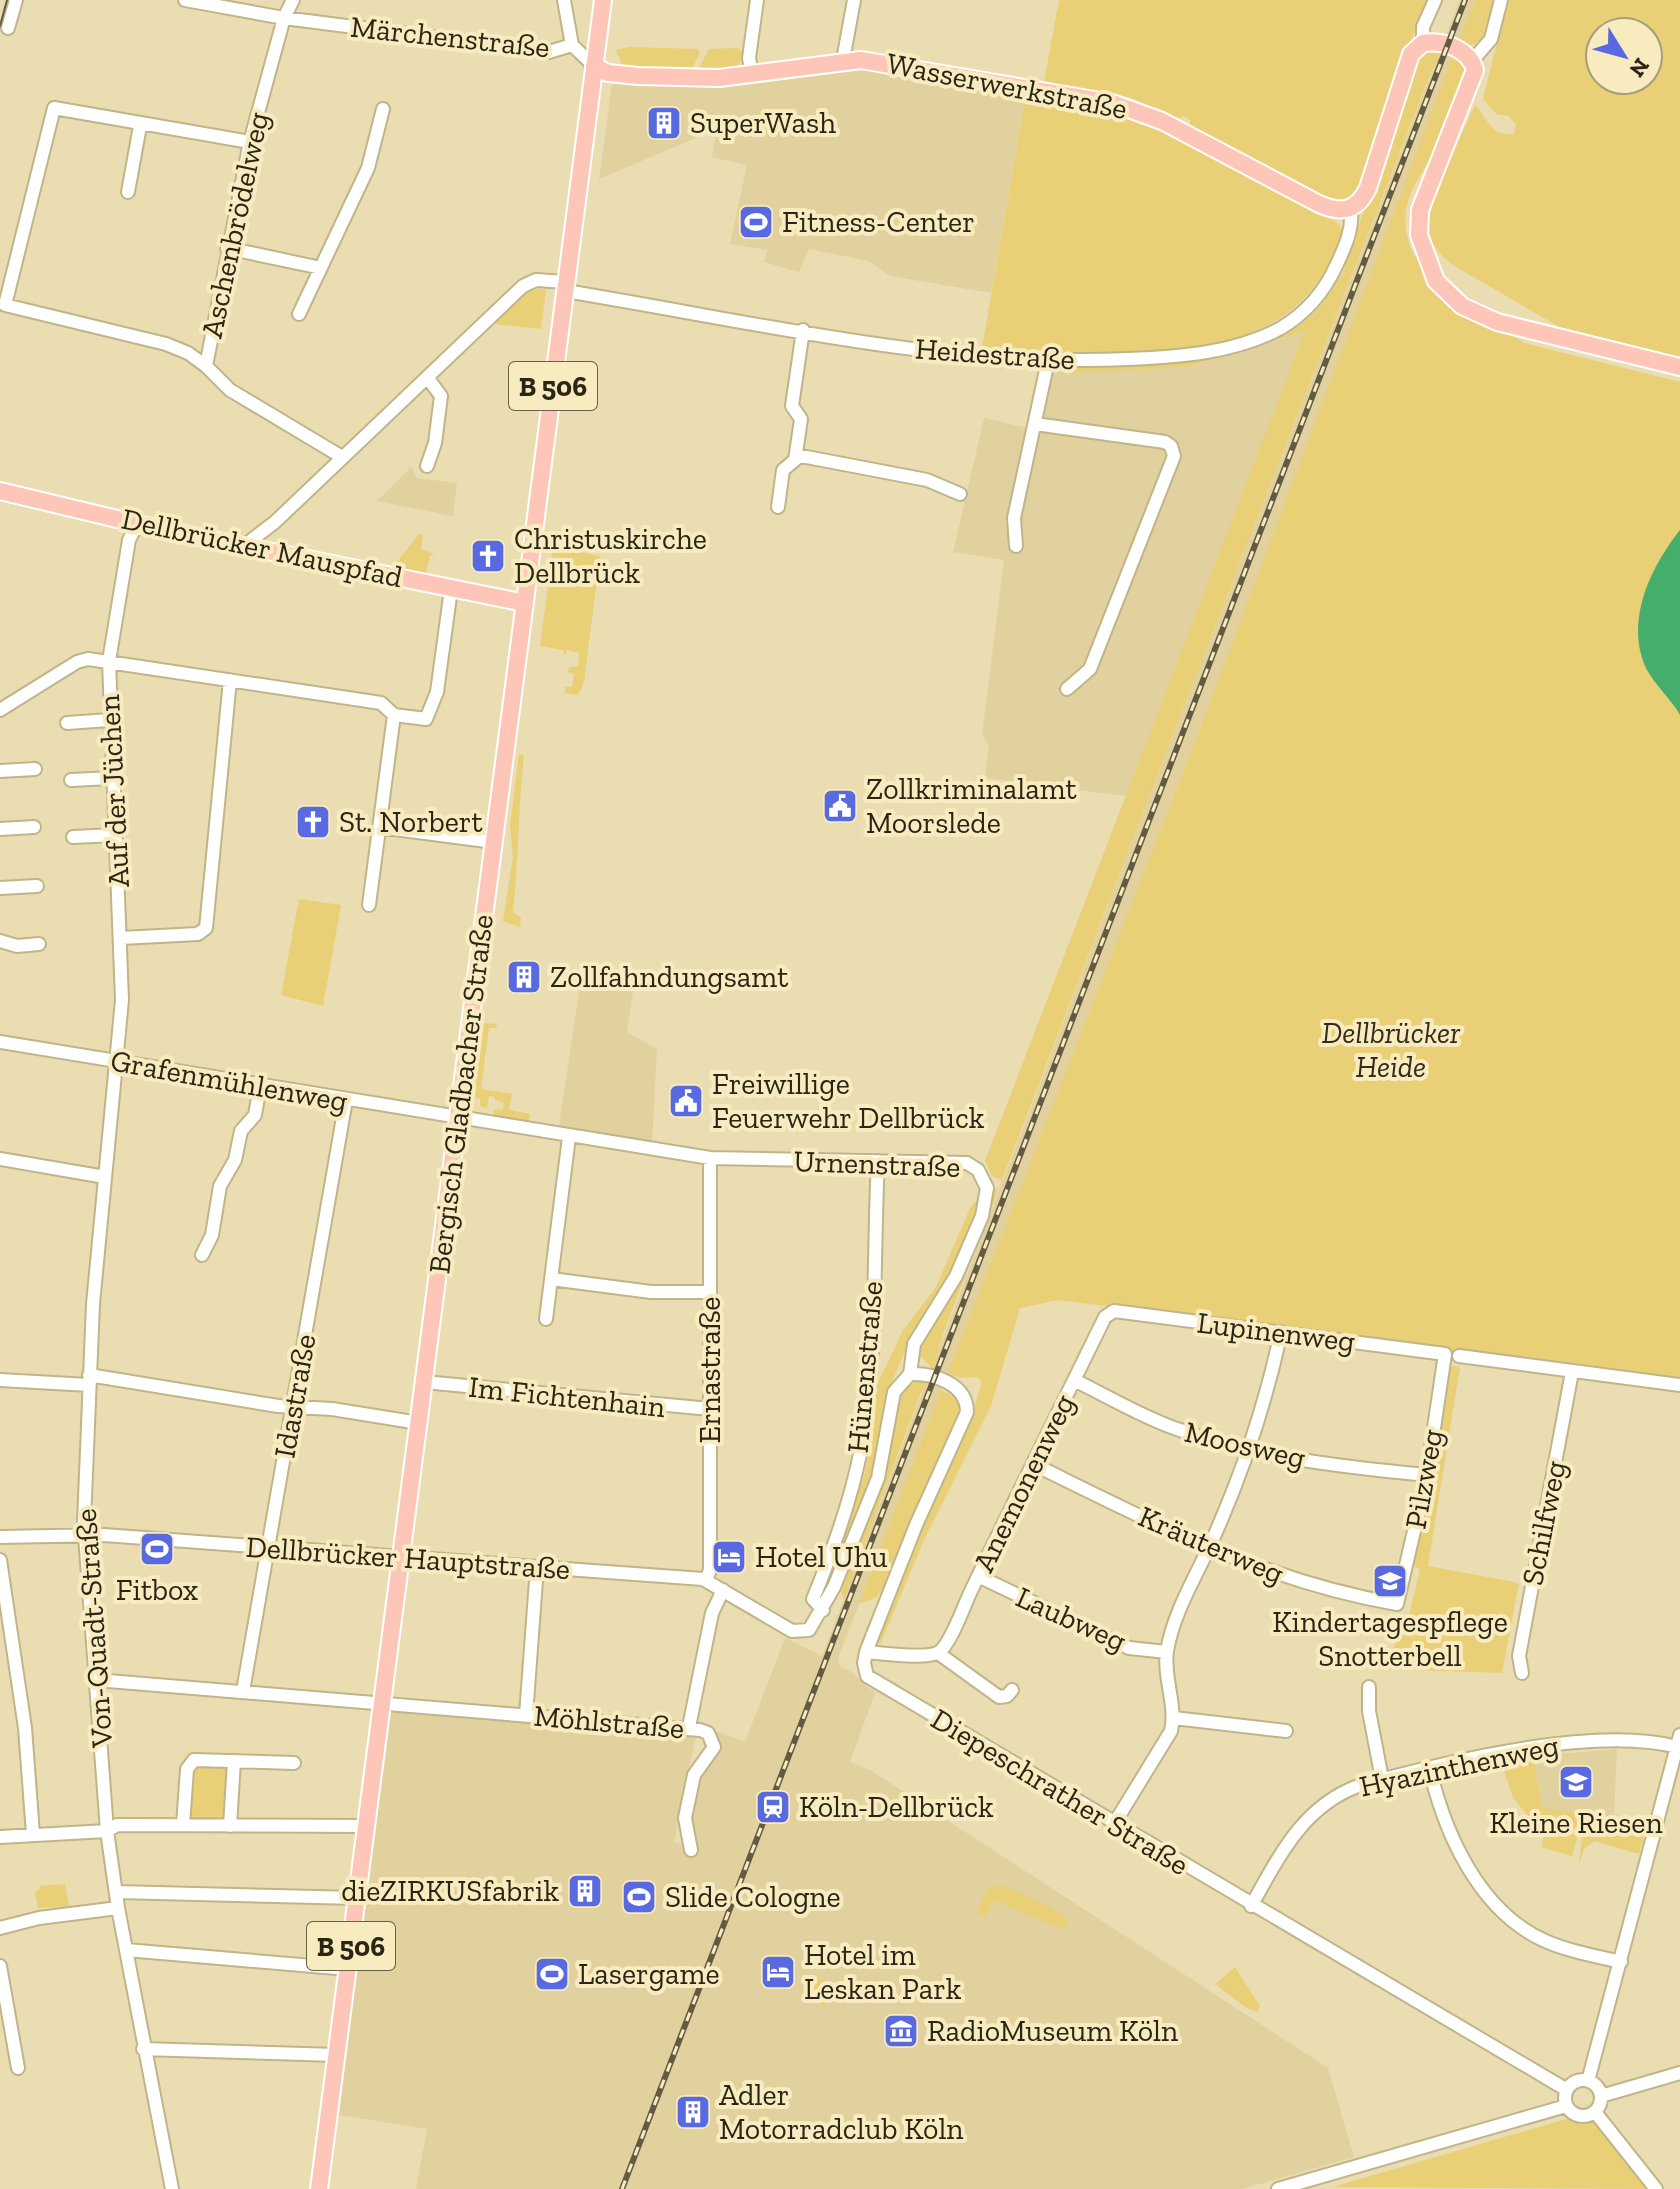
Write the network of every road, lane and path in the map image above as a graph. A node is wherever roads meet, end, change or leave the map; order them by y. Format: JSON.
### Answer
{"nodes":[{"id":1,"x":16,"y":0,"type":"edge"},
{"id":2,"x":185,"y":0,"type":"edge"},
{"id":3,"x":293,"y":0,"type":"edge"},
{"id":4,"x":564,"y":0,"type":"edge"},
{"id":5,"x":603,"y":0,"type":"edge"},
{"id":6,"x":757,"y":0,"type":"edge"},
{"id":7,"x":854,"y":0,"type":"edge"},
{"id":8,"x":1435,"y":0,"type":"edge"},
{"id":9,"x":1501,"y":0,"type":"edge"},
{"id":10,"x":284,"y":18,"type":"junction"},
{"id":11,"x":8,"y":28,"type":"dead end"},
{"id":12,"x":1423,"y":43,"type":"junction"},
{"id":13,"x":572,"y":45,"type":"junction"},
{"id":14,"x":843,"y":60,"type":"junction"},
{"id":15,"x":1472,"y":61,"type":"junction"},
{"id":16,"x":594,"y":66,"type":"junction"},
{"id":17,"x":752,"y":74,"type":"junction"},
{"id":18,"x":383,"y":109,"type":"dead end"},
{"id":19,"x":140,"y":126,"type":"junction"},
{"id":20,"x":250,"y":142,"type":"junction"},
{"id":21,"x":128,"y":192,"type":"dead end"},
{"id":22,"x":1351,"y":209,"type":"junction"},
{"id":23,"x":227,"y":248,"type":"junction"},
{"id":24,"x":321,"y":268,"type":"junction"},
{"id":25,"x":566,"y":286,"type":"junction"},
{"id":26,"x":299,"y":314,"type":"dead end"},
{"id":27,"x":803,"y":330,"type":"junction"},
{"id":28,"x":1048,"y":361,"type":"junction"},
{"id":29,"x":206,"y":366,"type":"junction"},
{"id":30,"x":1680,"y":367,"type":"edge"},
{"id":31,"x":427,"y":377,"type":"junction"},
{"id":32,"x":1035,"y":424,"type":"junction"},
{"id":33,"x":796,"y":455,"type":"junction"},
{"id":34,"x":342,"y":457,"type":"junction"},
{"id":35,"x":427,"y":466,"type":"dead end"},
{"id":36,"x":0,"y":491,"type":"edge"},
{"id":37,"x":960,"y":494,"type":"dead end"},
{"id":38,"x":778,"y":507,"type":"dead end"},
{"id":39,"x":275,"y":522,"type":"junction"},
{"id":40,"x":137,"y":524,"type":"junction"},
{"id":41,"x":1016,"y":546,"type":"dead end"},
{"id":42,"x":248,"y":547,"type":"junction"},
{"id":43,"x":267,"y":551,"type":"junction"},
{"id":44,"x":451,"y":589,"type":"junction"},
{"id":45,"x":525,"y":603,"type":"junction"},
{"id":46,"x":109,"y":661,"type":"junction"},
{"id":47,"x":230,"y":680,"type":"junction"},
{"id":48,"x":1067,"y":689,"type":"dead end"},
{"id":49,"x":0,"y":710,"type":"edge"},
{"id":50,"x":394,"y":715,"type":"junction"},
{"id":51,"x":109,"y":720,"type":"junction"},
{"id":52,"x":67,"y":723,"type":"dead end"},
{"id":53,"x":35,"y":769,"type":"dead end"},
{"id":54,"x":0,"y":771,"type":"edge"},
{"id":55,"x":112,"y":778,"type":"junction"},
{"id":56,"x":71,"y":780,"type":"dead end"},
{"id":57,"x":34,"y":827,"type":"dead end"},
{"id":58,"x":379,"y":827,"type":"junction"},
{"id":59,"x":0,"y":829,"type":"edge"},
{"id":60,"x":115,"y":835,"type":"junction"},
{"id":61,"x":73,"y":837,"type":"dead end"},
{"id":62,"x":494,"y":842,"type":"junction"},
{"id":63,"x":37,"y":886,"type":"dead end"},
{"id":64,"x":0,"y":888,"type":"edge"},
{"id":65,"x":369,"y":905,"type":"dead end"},
{"id":66,"x":121,"y":938,"type":"junction"},
{"id":67,"x":0,"y":941,"type":"edge"},
{"id":68,"x":39,"y":944,"type":"dead end"},
{"id":69,"x":0,"y":1042,"type":"edge"},
{"id":70,"x":116,"y":1061,"type":"junction"},
{"id":71,"x":260,"y":1086,"type":"junction"},
{"id":72,"x":346,"y":1100,"type":"junction"},
{"id":73,"x":458,"y":1119,"type":"junction"},
{"id":74,"x":569,"y":1137,"type":"junction"},
{"id":75,"x":710,"y":1158,"type":"junction"},
{"id":76,"x":0,"y":1159,"type":"edge"},
{"id":77,"x":878,"y":1161,"type":"junction"},
{"id":78,"x":105,"y":1177,"type":"junction"},
{"id":79,"x":202,"y":1255,"type":"dead end"},
{"id":80,"x":551,"y":1279,"type":"junction"},
{"id":81,"x":709,"y":1292,"type":"junction"},
{"id":82,"x":1109,"y":1313,"type":"joint"},
{"id":83,"x":546,"y":1319,"type":"dead end"},
{"id":84,"x":1281,"y":1332,"type":"junction"},
{"id":85,"x":1445,"y":1354,"type":"joint"},
{"id":86,"x":1459,"y":1356,"type":"dead end"},
{"id":87,"x":1572,"y":1372,"type":"junction"},
{"id":88,"x":910,"y":1374,"type":"junction"},
{"id":89,"x":0,"y":1380,"type":"edge"},
{"id":90,"x":89,"y":1380,"type":"junction"},
{"id":91,"x":1074,"y":1380,"type":"junction"},
{"id":92,"x":424,"y":1382,"type":"junction"},
{"id":93,"x":1680,"y":1385,"type":"edge"},
{"id":94,"x":293,"y":1407,"type":"junction"},
{"id":95,"x":710,"y":1409,"type":"junction"},
{"id":96,"x":419,"y":1423,"type":"junction"},
{"id":97,"x":1251,"y":1450,"type":"junction"},
{"id":98,"x":1033,"y":1464,"type":"junction"},
{"id":99,"x":1427,"y":1475,"type":"junction"},
{"id":100,"x":85,"y":1535,"type":"junction"},
{"id":101,"x":0,"y":1537,"type":"edge"},
{"id":102,"x":268,"y":1548,"type":"junction"},
{"id":103,"x":1208,"y":1549,"type":"junction"},
{"id":104,"x":401,"y":1558,"type":"junction"},
{"id":105,"x":0,"y":1560,"type":"edge"},
{"id":106,"x":537,"y":1567,"type":"junction"},
{"id":107,"x":978,"y":1576,"type":"junction"},
{"id":108,"x":706,"y":1580,"type":"junction"},
{"id":109,"x":723,"y":1590,"type":"junction"},
{"id":110,"x":1397,"y":1604,"type":"joint"},
{"id":111,"x":823,"y":1610,"type":"junction"},
{"id":112,"x":801,"y":1632,"type":"joint"},
{"id":113,"x":866,"y":1652,"type":"junction"},
{"id":114,"x":1167,"y":1652,"type":"junction"},
{"id":115,"x":938,"y":1653,"type":"junction"},
{"id":116,"x":1522,"y":1673,"type":"dead end"},
{"id":117,"x":96,"y":1680,"type":"junction"},
{"id":118,"x":1369,"y":1687,"type":"dead end"},
{"id":119,"x":1012,"y":1690,"type":"dead end"},
{"id":120,"x":243,"y":1691,"type":"junction"},
{"id":121,"x":383,"y":1703,"type":"junction"},
{"id":122,"x":526,"y":1715,"type":"junction"},
{"id":123,"x":1174,"y":1718,"type":"junction"},
{"id":124,"x":689,"y":1727,"type":"junction"},
{"id":125,"x":1286,"y":1731,"type":"dead end"},
{"id":126,"x":1678,"y":1741,"type":"edge"},
{"id":127,"x":234,"y":1761,"type":"junction"},
{"id":128,"x":294,"y":1763,"type":"dead end"},
{"id":129,"x":1430,"y":1770,"type":"junction"},
{"id":130,"x":1382,"y":1779,"type":"junction"},
{"id":131,"x":1114,"y":1824,"type":"junction"},
{"id":132,"x":183,"y":1825,"type":"junction"},
{"id":133,"x":230,"y":1826,"type":"junction"},
{"id":134,"x":367,"y":1826,"type":"junction"},
{"id":135,"x":107,"y":1831,"type":"junction"},
{"id":136,"x":33,"y":1834,"type":"junction"},
{"id":137,"x":0,"y":1837,"type":"edge"},
{"id":138,"x":691,"y":1850,"type":"dead end"},
{"id":139,"x":116,"y":1892,"type":"junction"},
{"id":140,"x":357,"y":1898,"type":"junction"},
{"id":141,"x":1251,"y":1906,"type":"junction"},
{"id":142,"x":118,"y":1908,"type":"junction"},
{"id":143,"x":0,"y":1928,"type":"edge"},
{"id":144,"x":126,"y":1950,"type":"junction"},
{"id":145,"x":1621,"y":1962,"type":"junction"},
{"id":146,"x":0,"y":1966,"type":"edge"},
{"id":147,"x":348,"y":1969,"type":"junction"},
{"id":148,"x":143,"y":2049,"type":"junction"},
{"id":149,"x":337,"y":2055,"type":"junction"},
{"id":150,"x":18,"y":2068,"type":"dead end"},
{"id":151,"x":1680,"y":2073,"type":"edge"},
{"id":152,"x":1588,"y":2081,"type":"junction"},
{"id":153,"x":1567,"y":2090,"type":"junction"},
{"id":154,"x":1601,"y":2096,"type":"junction"},
{"id":155,"x":1566,"y":2106,"type":"junction"},
{"id":156,"x":1595,"y":2112,"type":"junction"},
{"id":157,"x":172,"y":2189,"type":"edge"},
{"id":158,"x":319,"y":2189,"type":"edge"},
{"id":159,"x":1278,"y":2189,"type":"edge"},
{"id":160,"x":1656,"y":2189,"type":"edge"}],
"edges":[{"from":1,"to":11,"type":"street"},
{"from":2,"to":10,"type":"street","name":"Märchenstraße"},
{"from":3,"to":10,"type":"street","name":"Aschenbrödelweg"},
{"from":4,"to":13,"type":"street"},
{"from":5,"to":16,"type":"main road","name":"Bergisch Gladbacher Straße","number":"B 506"},
{"from":6,"to":17,"type":"street"},
{"from":7,"to":14,"type":"street"},
{"from":8,"to":12,"type":"street"},
{"from":9,"to":15,"type":"street"},
{"from":10,"to":13,"type":"street","name":"Märchenstraße"},
{"from":10,"to":20,"type":"street","name":"Aschenbrödelweg"},
{"from":12,"to":15,"type":"main road"},
{"from":12,"to":22,"type":"main road"},
{"from":13,"to":16,"type":"street"},
{"from":14,"to":17,"type":"main road","name":"Wasserwerkstraße"},
{"from":14,"to":22,"type":"main road","name":"Wasserwerkstraße"},
{"from":15,"to":30,"type":"main road"},
{"from":16,"to":17,"type":"main road","name":"Wasserwerkstraße"},
{"from":16,"to":25,"type":"main road","name":"Bergisch Gladbacher Straße","number":"B 506"},
{"from":18,"to":24,"type":"street"},
{"from":19,"to":20,"type":"street"},
{"from":19,"to":21,"type":"street"},
{"from":19,"to":29,"type":"street"},
{"from":20,"to":23,"type":"street","name":"Aschenbrödelweg"},
{"from":22,"to":28,"type":"street","name":"Heidestraße"},
{"from":23,"to":24,"type":"street"},
{"from":23,"to":29,"type":"street","name":"Aschenbrödelweg"},
{"from":24,"to":26,"type":"street"},
{"from":25,"to":27,"type":"street","name":"Heidestraße"},
{"from":25,"to":31,"type":"street","name":"Heidestraße"},
{"from":25,"to":45,"type":"main road","name":"Bergisch Gladbacher Straße","number":"B 506"},
{"from":27,"to":28,"type":"street","name":"Heidestraße"},
{"from":27,"to":33,"type":"street"},
{"from":28,"to":32,"type":"street"},
{"from":29,"to":34,"type":"street","name":"Aschenbrödelweg"},
{"from":31,"to":34,"type":"street","name":"Heidestraße"},
{"from":31,"to":35,"type":"street"},
{"from":32,"to":41,"type":"street"},
{"from":32,"to":48,"type":"street"},
{"from":33,"to":37,"type":"street"},
{"from":33,"to":38,"type":"street"},
{"from":34,"to":39,"type":"street","name":"Heidestraße"},
{"from":36,"to":40,"type":"main road","name":"Dellbrücker Mauspfad"},
{"from":39,"to":42,"type":"street","name":"Heidestraße"},
{"from":39,"to":43,"type":"street"},
{"from":40,"to":42,"type":"main road","name":"Dellbrücker Mauspfad"},
{"from":40,"to":46,"type":"street","name":"Auf der Jüchen"},
{"from":42,"to":43,"type":"main road","name":"Dellbrücker Mauspfad"},
{"from":43,"to":44,"type":"main road","name":"Dellbrücker Mauspfad"},
{"from":44,"to":45,"type":"main road","name":"Dellbrücker Mauspfad"},
{"from":44,"to":50,"type":"street"},
{"from":45,"to":62,"type":"main road","name":"Bergisch Gladbacher Straße","number":"B 506"},
{"from":46,"to":47,"type":"street"},
{"from":46,"to":49,"type":"street"},
{"from":46,"to":51,"type":"street","name":"Auf der Jüchen"},
{"from":47,"to":50,"type":"street"},
{"from":47,"to":66,"type":"street"},
{"from":50,"to":58,"type":"street"},
{"from":51,"to":52,"type":"street"},
{"from":51,"to":55,"type":"street","name":"Auf der Jüchen"},
{"from":53,"to":54,"type":"street"},
{"from":55,"to":56,"type":"street"},
{"from":55,"to":60,"type":"street","name":"Auf der Jüchen"},
{"from":57,"to":59,"type":"street"},
{"from":58,"to":62,"type":"street"},
{"from":58,"to":65,"type":"street"},
{"from":60,"to":61,"type":"street"},
{"from":60,"to":66,"type":"street","name":"Auf der Jüchen"},
{"from":62,"to":73,"type":"main road","name":"Bergisch Gladbacher Straße","number":"B 506"},
{"from":63,"to":64,"type":"street"},
{"from":66,"to":70,"type":"street","name":"Auf der Jüchen"},
{"from":67,"to":68,"type":"street"},
{"from":69,"to":70,"type":"street","name":"Grafenmühlenweg"},
{"from":70,"to":71,"type":"street","name":"Grafenmühlenweg"},
{"from":70,"to":78,"type":"street","name":"Von-Quadt-Straße"},
{"from":71,"to":72,"type":"street","name":"Grafenmühlenweg"},
{"from":71,"to":79,"type":"street"},
{"from":72,"to":73,"type":"street","name":"Grafenmühlenweg"},
{"from":72,"to":94,"type":"street","name":"Idastraße"},
{"from":73,"to":74,"type":"street","name":"Urnenstraße"},
{"from":73,"to":92,"type":"main road","name":"Bergisch Gladbacher Straße","number":"B 506"},
{"from":74,"to":75,"type":"street","name":"Urnenstraße"},
{"from":74,"to":80,"type":"street"},
{"from":75,"to":77,"type":"street","name":"Urnenstraße"},
{"from":75,"to":81,"type":"street","name":"Ernastraße"},
{"from":76,"to":78,"type":"street"},
{"from":77,"to":88,"type":"street","name":"Urnenstraße"},
{"from":77,"to":111,"type":"street","name":"Hünenstraße"},
{"from":78,"to":90,"type":"street","name":"Von-Quadt-Straße"},
{"from":80,"to":81,"type":"street"},
{"from":80,"to":83,"type":"street"},
{"from":81,"to":95,"type":"street","name":"Ernastraße"},
{"from":82,"to":84,"type":"street","name":"Lupinenweg"},
{"from":82,"to":91,"type":"street","name":"Anemonenweg"},
{"from":84,"to":85,"type":"street","name":"Lupinenweg"},
{"from":84,"to":97,"type":"street"},
{"from":85,"to":99,"type":"street","name":"Pilzweg"},
{"from":86,"to":87,"type":"street"},
{"from":87,"to":93,"type":"street"},
{"from":87,"to":116,"type":"street","name":"Schilfweg"},
{"from":88,"to":111,"type":"street","name":"Urnenstraße"},
{"from":88,"to":113,"type":"street"},
{"from":89,"to":90,"type":"street"},
{"from":90,"to":94,"type":"street"},
{"from":90,"to":100,"type":"street","name":"Von-Quadt-Straße"},
{"from":91,"to":97,"type":"street","name":"Moosweg"},
{"from":91,"to":98,"type":"street","name":"Anemonenweg"},
{"from":92,"to":95,"type":"street","name":"Im Fichtenhain"},
{"from":92,"to":96,"type":"main road","name":"Bergisch Gladbacher Straße","number":"B 506"},
{"from":94,"to":96,"type":"street"},
{"from":94,"to":102,"type":"street","name":"Idastraße"},
{"from":95,"to":108,"type":"street","name":"Ernastraße"},
{"from":96,"to":104,"type":"main road","name":"Bergisch Gladbacher Straße","number":"B 506"},
{"from":97,"to":99,"type":"street","name":"Moosweg"},
{"from":97,"to":103,"type":"street"},
{"from":98,"to":103,"type":"street","name":"Kräuterweg"},
{"from":98,"to":107,"type":"street","name":"Anemonenweg"},
{"from":99,"to":110,"type":"street","name":"Pilzweg"},
{"from":100,"to":101,"type":"street","name":"Dellbrücker Hauptstraße"},
{"from":100,"to":102,"type":"street","name":"Dellbrücker Hauptstraße"},
{"from":100,"to":117,"type":"street","name":"Von-Quadt-Straße"},
{"from":102,"to":104,"type":"street","name":"Dellbrücker Hauptstraße"},
{"from":102,"to":120,"type":"street","name":"Idastraße"},
{"from":103,"to":110,"type":"street","name":"Kräuterweg"},
{"from":103,"to":114,"type":"street"},
{"from":104,"to":106,"type":"street","name":"Dellbrücker Hauptstraße"},
{"from":104,"to":121,"type":"main road","name":"Bergisch Gladbacher Straße","number":"B 506"},
{"from":105,"to":136,"type":"street"},
{"from":106,"to":108,"type":"street","name":"Dellbrücker Hauptstraße"},
{"from":106,"to":122,"type":"street"},
{"from":107,"to":114,"type":"street","name":"Laubweg"},
{"from":107,"to":115,"type":"street","name":"Anemonenweg"},
{"from":108,"to":109,"type":"street","name":"Dellbrücker Hauptstraße"},
{"from":109,"to":112,"type":"street","name":"Dellbrücker Hauptstraße"},
{"from":109,"to":124,"type":"street"},
{"from":111,"to":112,"type":"street","name":"Urnenstraße"},
{"from":113,"to":115,"type":"street"},
{"from":113,"to":131,"type":"street","name":"Diepeschrather Straße"},
{"from":114,"to":123,"type":"street"},
{"from":115,"to":119,"type":"street"},
{"from":117,"to":120,"type":"street","name":"Möhlstraße"},
{"from":117,"to":135,"type":"street","name":"Von-Quadt-Straße"},
{"from":118,"to":130,"type":"street"},
{"from":120,"to":121,"type":"street","name":"Möhlstraße"},
{"from":121,"to":122,"type":"street","name":"Möhlstraße"},
{"from":121,"to":134,"type":"main road","name":"Bergisch Gladbacher Straße","number":"B 506"},
{"from":122,"to":124,"type":"street","name":"Möhlstraße"},
{"from":123,"to":125,"type":"street"},
{"from":123,"to":131,"type":"street"},
{"from":124,"to":138,"type":"street","name":"Möhlstraße"},
{"from":126,"to":129,"type":"street","name":"Hyazinthenweg"},
{"from":126,"to":145,"type":"street"},
{"from":127,"to":128,"type":"street"},
{"from":127,"to":132,"type":"street"},
{"from":127,"to":133,"type":"street"},
{"from":129,"to":130,"type":"street","name":"Hyazinthenweg"},
{"from":129,"to":145,"type":"street"},
{"from":130,"to":141,"type":"street","name":"Hyazinthenweg"},
{"from":131,"to":141,"type":"street","name":"Diepeschrather Straße"},
{"from":132,"to":133,"type":"street"},
{"from":132,"to":135,"type":"street"},
{"from":133,"to":134,"type":"street"},
{"from":134,"to":140,"type":"main road","name":"Bergisch Gladbacher Straße","number":"B 506"},
{"from":135,"to":136,"type":"street"},
{"from":135,"to":139,"type":"street","name":"Von-Quadt-Straße"},
{"from":136,"to":137,"type":"street"},
{"from":139,"to":140,"type":"street"},
{"from":139,"to":142,"type":"street","name":"Von-Quadt-Straße"},
{"from":140,"to":147,"type":"main road","name":"Bergisch Gladbacher Straße","number":"B 506"},
{"from":141,"to":153,"type":"street","name":"Diepeschrather Straße"},
{"from":142,"to":143,"type":"street"},
{"from":142,"to":144,"type":"street","name":"Von-Quadt-Straße"},
{"from":144,"to":147,"type":"street"},
{"from":144,"to":148,"type":"street","name":"Von-Quadt-Straße"},
{"from":145,"to":152,"type":"street"},
{"from":146,"to":150,"type":"street"},
{"from":147,"to":149,"type":"main road","name":"Bergisch Gladbacher Straße","number":"B 506"},
{"from":148,"to":149,"type":"street"},
{"from":148,"to":157,"type":"street","name":"Von-Quadt-Straße"},
{"from":149,"to":158,"type":"main road","name":"Bergisch Gladbacher Straße","number":"B 506"},
{"from":151,"to":154,"type":"street"},
{"from":152,"to":153,"type":"street"},
{"from":152,"to":154,"type":"street"},
{"from":153,"to":155,"type":"street"},
{"from":154,"to":156,"type":"street"},
{"from":155,"to":156,"type":"street"},
{"from":155,"to":159,"type":"street"},
{"from":156,"to":160,"type":"street"}]}
